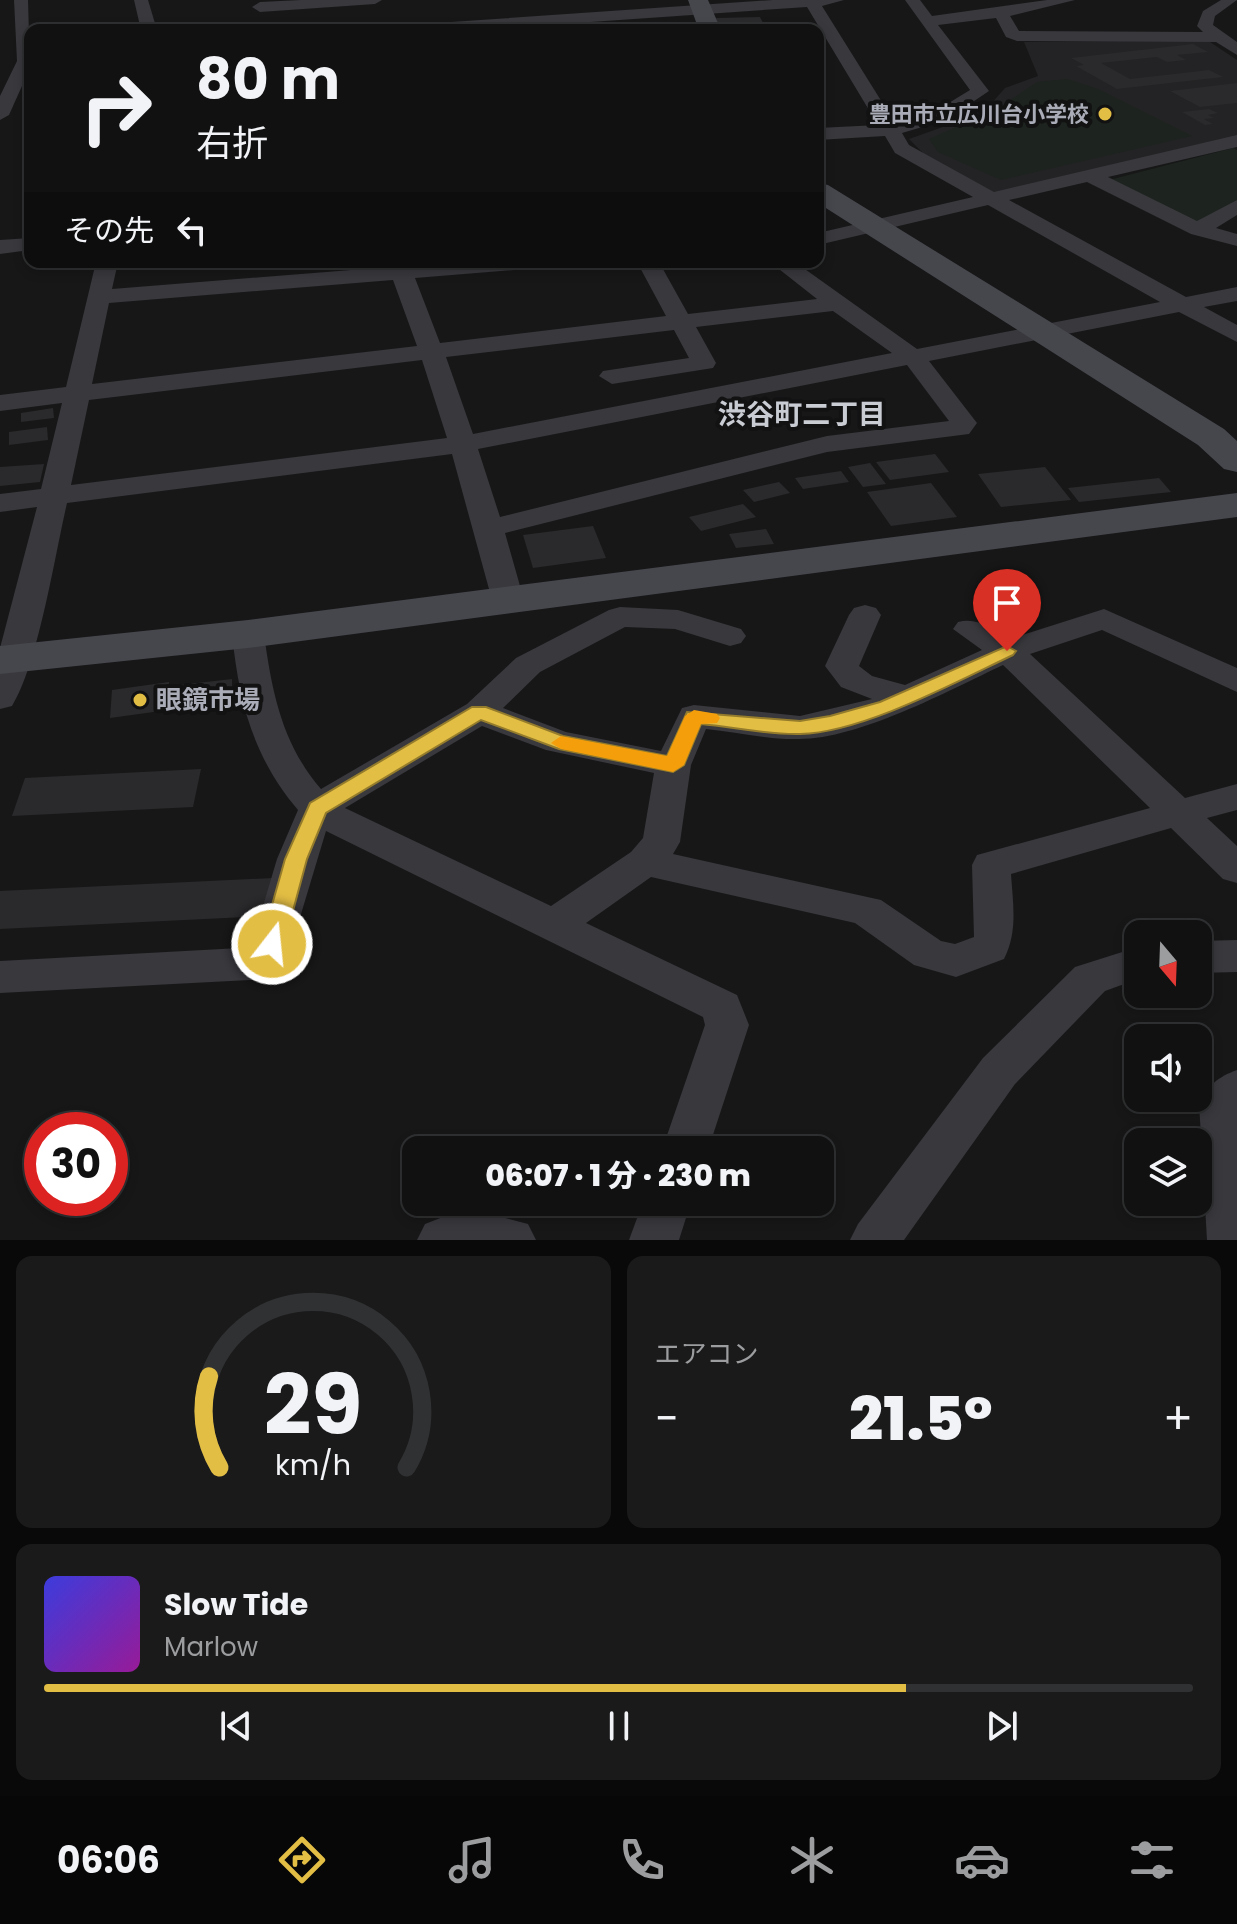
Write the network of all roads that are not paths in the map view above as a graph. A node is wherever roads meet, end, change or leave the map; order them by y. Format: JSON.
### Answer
{"nodes":[{"id":1,"x":21,"y":0,"type":"edge"},
{"id":2,"x":141,"y":0,"type":"edge"},
{"id":3,"x":375,"y":0,"type":"edge"},
{"id":4,"x":584,"y":0,"type":"edge"},
{"id":5,"x":837,"y":0,"type":"edge"},
{"id":6,"x":912,"y":0,"type":"edge"},
{"id":7,"x":1068,"y":0,"type":"edge"},
{"id":8,"x":1232,"y":0,"type":"edge"},
{"id":9,"x":811,"y":1,"type":"edge"},
{"id":10,"x":260,"y":8,"type":"edge"},
{"id":11,"x":704,"y":13,"type":"edge"},
{"id":12,"x":1001,"y":13,"type":"junction"},
{"id":13,"x":929,"y":21,"type":"junction"},
{"id":14,"x":147,"y":24,"type":"edge"},
{"id":15,"x":590,"y":24,"type":"edge"},
{"id":16,"x":1216,"y":37,"type":"junction"},
{"id":17,"x":24,"y":46,"type":"edge"},
{"id":18,"x":1237,"y":50,"type":"edge"},
{"id":19,"x":24,"y":61,"type":"edge"},
{"id":20,"x":0,"y":63,"type":"edge"},
{"id":21,"x":24,"y":63,"type":"edge"},
{"id":22,"x":24,"y":101,"type":"edge"},
{"id":23,"x":2,"y":106,"type":"edge"},
{"id":24,"x":889,"y":130,"type":"junction"},
{"id":25,"x":824,"y":134,"type":"edge"},
{"id":26,"x":1237,"y":141,"type":"edge"},
{"id":27,"x":1090,"y":176,"type":"junction"},
{"id":28,"x":824,"y":194,"type":"edge"},
{"id":29,"x":991,"y":198,"type":"junction"},
{"id":30,"x":1237,"y":206,"type":"edge"},
{"id":31,"x":878,"y":226,"type":"junction"},
{"id":32,"x":1198,"y":230,"type":"junction"},
{"id":33,"x":824,"y":238,"type":"edge"},
{"id":34,"x":1237,"y":240,"type":"edge"},
{"id":35,"x":24,"y":245,"type":"edge"},
{"id":36,"x":0,"y":247,"type":"edge"},
{"id":37,"x":106,"y":268,"type":"edge"},
{"id":38,"x":389,"y":268,"type":"edge"},
{"id":39,"x":399,"y":268,"type":"edge"},
{"id":40,"x":651,"y":268,"type":"edge"},
{"id":41,"x":789,"y":268,"type":"edge"},
{"id":42,"x":1237,"y":294,"type":"edge"},
{"id":43,"x":101,"y":297,"type":"junction"},
{"id":44,"x":839,"y":303,"type":"junction"},
{"id":45,"x":1182,"y":305,"type":"junction"},
{"id":46,"x":680,"y":323,"type":"junction"},
{"id":47,"x":1046,"y":333,"type":"junction"},
{"id":48,"x":1237,"y":335,"type":"edge"},
{"id":49,"x":430,"y":351,"type":"junction"},
{"id":50,"x":914,"y":358,"type":"junction"},
{"id":51,"x":612,"y":376,"type":"dead end"},
{"id":52,"x":78,"y":393,"type":"junction"},
{"id":53,"x":0,"y":403,"type":"edge"},
{"id":54,"x":463,"y":444,"type":"junction"},
{"id":55,"x":1237,"y":461,"type":"edge"},
{"id":56,"x":54,"y":496,"type":"junction"},
{"id":57,"x":0,"y":503,"type":"edge"},
{"id":58,"x":1237,"y":505,"type":"edge"},
{"id":59,"x":491,"y":528,"type":"junction"},
{"id":60,"x":508,"y":600,"type":"junction"},
{"id":61,"x":865,"y":615,"type":"dead end"},
{"id":62,"x":969,"y":629,"type":"dead end"},
{"id":63,"x":248,"y":634,"type":"junction"},
{"id":64,"x":730,"y":636,"type":"dead end"},
{"id":65,"x":1007,"y":651,"type":"junction"},
{"id":66,"x":7,"y":659,"type":"edge"},
{"id":67,"x":1237,"y":681,"type":"edge"},
{"id":68,"x":906,"y":696,"type":"junction"},
{"id":69,"x":0,"y":698,"type":"edge"},
{"id":70,"x":479,"y":712,"type":"junction"},
{"id":71,"x":673,"y":765,"type":"junction"},
{"id":72,"x":1237,"y":797,"type":"edge"},
{"id":73,"x":317,"y":808,"type":"junction"},
{"id":74,"x":1179,"y":815,"type":"junction"},
{"id":75,"x":645,"y":862,"type":"junction"},
{"id":76,"x":1237,"y":869,"type":"edge"},
{"id":77,"x":555,"y":924,"type":"junction"},
{"id":78,"x":1237,"y":956,"type":"edge"},
{"id":79,"x":1212,"y":957,"type":"edge"},
{"id":80,"x":1124,"y":968,"type":"edge"},
{"id":81,"x":0,"y":977,"type":"edge"},
{"id":82,"x":1237,"y":1089,"type":"edge"},
{"id":83,"x":690,"y":1136,"type":"edge"},
{"id":84,"x":662,"y":1216,"type":"edge"},
{"id":85,"x":442,"y":1240,"type":"edge"},
{"id":86,"x":511,"y":1240,"type":"edge"},
{"id":87,"x":654,"y":1240,"type":"edge"},
{"id":88,"x":875,"y":1240,"type":"edge"},
{"id":89,"x":1232,"y":1240,"type":"edge"}],
"edges":[{"from":1,"to":17,"type":"street"},
{"from":2,"to":14,"type":"street"},
{"from":3,"to":10,"type":"street"},
{"from":4,"to":15,"type":"street"},
{"from":5,"to":9,"type":"street"},
{"from":6,"to":13,"type":"street"},
{"from":7,"to":12,"type":"street"},
{"from":8,"to":16,"type":"street"},
{"from":9,"to":11,"type":"street"},
{"from":9,"to":24,"type":"street"},
{"from":11,"to":15,"type":"street"},
{"from":12,"to":13,"type":"street"},
{"from":12,"to":16,"type":"street"},
{"from":13,"to":24,"type":"street"},
{"from":16,"to":18,"type":"street"},
{"from":19,"to":20,"type":"street"},
{"from":21,"to":23,"type":"street"},
{"from":22,"to":23,"type":"street"},
{"from":24,"to":25,"type":"street"},
{"from":24,"to":29,"type":"street"},
{"from":26,"to":27,"type":"street"},
{"from":27,"to":29,"type":"street"},
{"from":27,"to":32,"type":"street"},
{"from":28,"to":31,"type":"street"},
{"from":29,"to":31,"type":"street"},
{"from":29,"to":45,"type":"street"},
{"from":30,"to":32,"type":"street"},
{"from":31,"to":33,"type":"street"},
{"from":31,"to":47,"type":"street"},
{"from":32,"to":34,"type":"street"},
{"from":35,"to":36,"type":"street"},
{"from":37,"to":43,"type":"street"},
{"from":38,"to":43,"type":"street"},
{"from":39,"to":49,"type":"street"},
{"from":40,"to":46,"type":"street"},
{"from":41,"to":44,"type":"street"},
{"from":42,"to":45,"type":"street"},
{"from":43,"to":52,"type":"street"},
{"from":44,"to":46,"type":"street"},
{"from":44,"to":50,"type":"street"},
{"from":45,"to":47,"type":"street"},
{"from":45,"to":48,"type":"street"},
{"from":46,"to":49,"type":"street"},
{"from":46,"to":51,"type":"street"},
{"from":47,"to":50,"type":"street"},
{"from":47,"to":55,"type":"street"},
{"from":49,"to":52,"type":"street"},
{"from":49,"to":54,"type":"street"},
{"from":50,"to":54,"type":"street"},
{"from":50,"to":59,"type":"street"},
{"from":52,"to":53,"type":"street"},
{"from":52,"to":56,"type":"street"},
{"from":54,"to":56,"type":"street"},
{"from":54,"to":59,"type":"street"},
{"from":56,"to":57,"type":"street"},
{"from":56,"to":66,"type":"street"},
{"from":58,"to":60,"type":"street"},
{"from":59,"to":60,"type":"street"},
{"from":60,"to":63,"type":"street"},
{"from":61,"to":68,"type":"street"},
{"from":62,"to":65,"type":"street"},
{"from":63,"to":66,"type":"street"},
{"from":63,"to":73,"type":"street"},
{"from":64,"to":70,"type":"street"},
{"from":65,"to":67,"type":"street"},
{"from":65,"to":68,"type":"street"},
{"from":65,"to":74,"type":"street"},
{"from":66,"to":69,"type":"street"},
{"from":68,"to":71,"type":"street"},
{"from":70,"to":71,"type":"street"},
{"from":70,"to":73,"type":"street"},
{"from":71,"to":75,"type":"street"},
{"from":72,"to":74,"type":"street"},
{"from":73,"to":77,"type":"street"},
{"from":73,"to":81,"type":"street"},
{"from":74,"to":75,"type":"street"},
{"from":74,"to":76,"type":"street"},
{"from":75,"to":77,"type":"street"},
{"from":77,"to":83,"type":"street"},
{"from":78,"to":79,"type":"street"},
{"from":80,"to":88,"type":"street"},
{"from":82,"to":89,"type":"street"},
{"from":84,"to":87,"type":"street"},
{"from":85,"to":86,"type":"street"}]}
